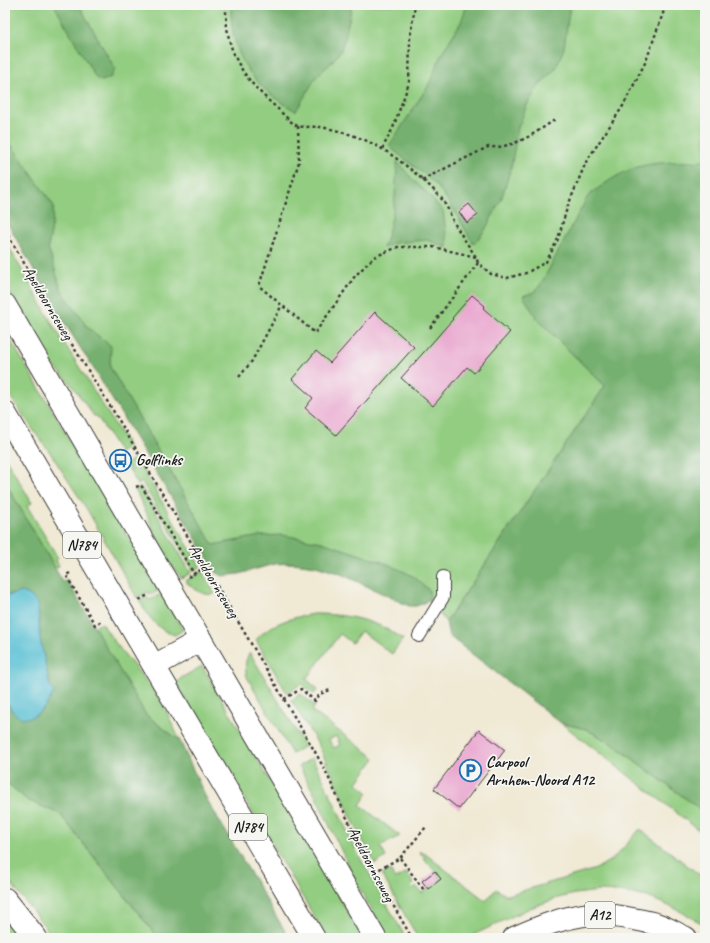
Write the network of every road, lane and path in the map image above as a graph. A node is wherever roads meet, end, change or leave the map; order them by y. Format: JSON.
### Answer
{"nodes":[{"id":1,"x":226,"y":5,"type":"edge"},
{"id":2,"x":415,"y":5,"type":"edge"},
{"id":3,"x":666,"y":5,"type":"edge"},
{"id":4,"x":556,"y":119,"type":"dead end"},
{"id":5,"x":298,"y":126,"type":"junction"},
{"id":6,"x":382,"y":149,"type":"junction"},
{"id":7,"x":422,"y":180,"type":"junction"},
{"id":8,"x":5,"y":230,"type":"edge"},
{"id":9,"x":476,"y":257,"type":"junction"},
{"id":10,"x":478,"y":263,"type":"junction"},
{"id":11,"x":5,"y":305,"type":"edge"},
{"id":12,"x":282,"y":305,"type":"junction"},
{"id":13,"x":430,"y":328,"type":"dead end"},
{"id":14,"x":239,"y":377,"type":"dead end"},
{"id":15,"x":5,"y":413,"type":"edge"},
{"id":16,"x":136,"y":487,"type":"dead end"},
{"id":17,"x":194,"y":574,"type":"dead end"},
{"id":18,"x":443,"y":577,"type":"dead end"},
{"id":19,"x":420,"y":636,"type":"dead end"},
{"id":20,"x":201,"y":640,"type":"junction"},
{"id":21,"x":154,"y":666,"type":"junction"},
{"id":22,"x":330,"y":690,"type":"dead end"},
{"id":23,"x":284,"y":699,"type":"junction"},
{"id":24,"x":426,"y":827,"type":"dead end"},
{"id":25,"x":400,"y":858,"type":"junction"},
{"id":26,"x":374,"y":872,"type":"junction"},
{"id":27,"x":424,"y":890,"type":"dead end"},
{"id":28,"x":5,"y":898,"type":"edge"},
{"id":29,"x":36,"y":938,"type":"edge"},
{"id":30,"x":314,"y":938,"type":"edge"},
{"id":31,"x":376,"y":938,"type":"edge"},
{"id":32,"x":412,"y":938,"type":"edge"},
{"id":33,"x":514,"y":938,"type":"edge"},
{"id":34,"x":686,"y":938,"type":"edge"}],
"edges":[{"from":1,"to":5,"type":"path"},
{"from":2,"to":6,"type":"path"},
{"from":3,"to":10,"type":"path"},
{"from":4,"to":7,"type":"path"},
{"from":5,"to":6,"type":"path"},
{"from":5,"to":12,"type":"path"},
{"from":6,"to":7,"type":"path"},
{"from":7,"to":9,"type":"path"},
{"from":8,"to":23,"type":"path","name":"Apeldoornseweg"},
{"from":9,"to":10,"type":"path"},
{"from":9,"to":12,"type":"path"},
{"from":10,"to":13,"type":"path"},
{"from":11,"to":20,"type":"main road","name":"Apeldoornseweg"},
{"from":12,"to":14,"type":"path"},
{"from":15,"to":21,"type":"main road","number":"N784"},
{"from":16,"to":17,"type":"path"},
{"from":18,"to":19,"type":"lane"},
{"from":20,"to":21,"type":"main road"},
{"from":20,"to":31,"type":"main road","name":"Apeldoornseweg"},
{"from":21,"to":30,"type":"main road","number":"N784"},
{"from":22,"to":23,"type":"path"},
{"from":23,"to":26,"type":"path","name":"Apeldoornseweg"},
{"from":24,"to":25,"type":"path"},
{"from":25,"to":26,"type":"path"},
{"from":25,"to":27,"type":"path"},
{"from":26,"to":32,"type":"path","name":"Apeldoornseweg"},
{"from":28,"to":29,"type":"main road"},
{"from":33,"to":34,"type":"main road","number":"A12"}]}
